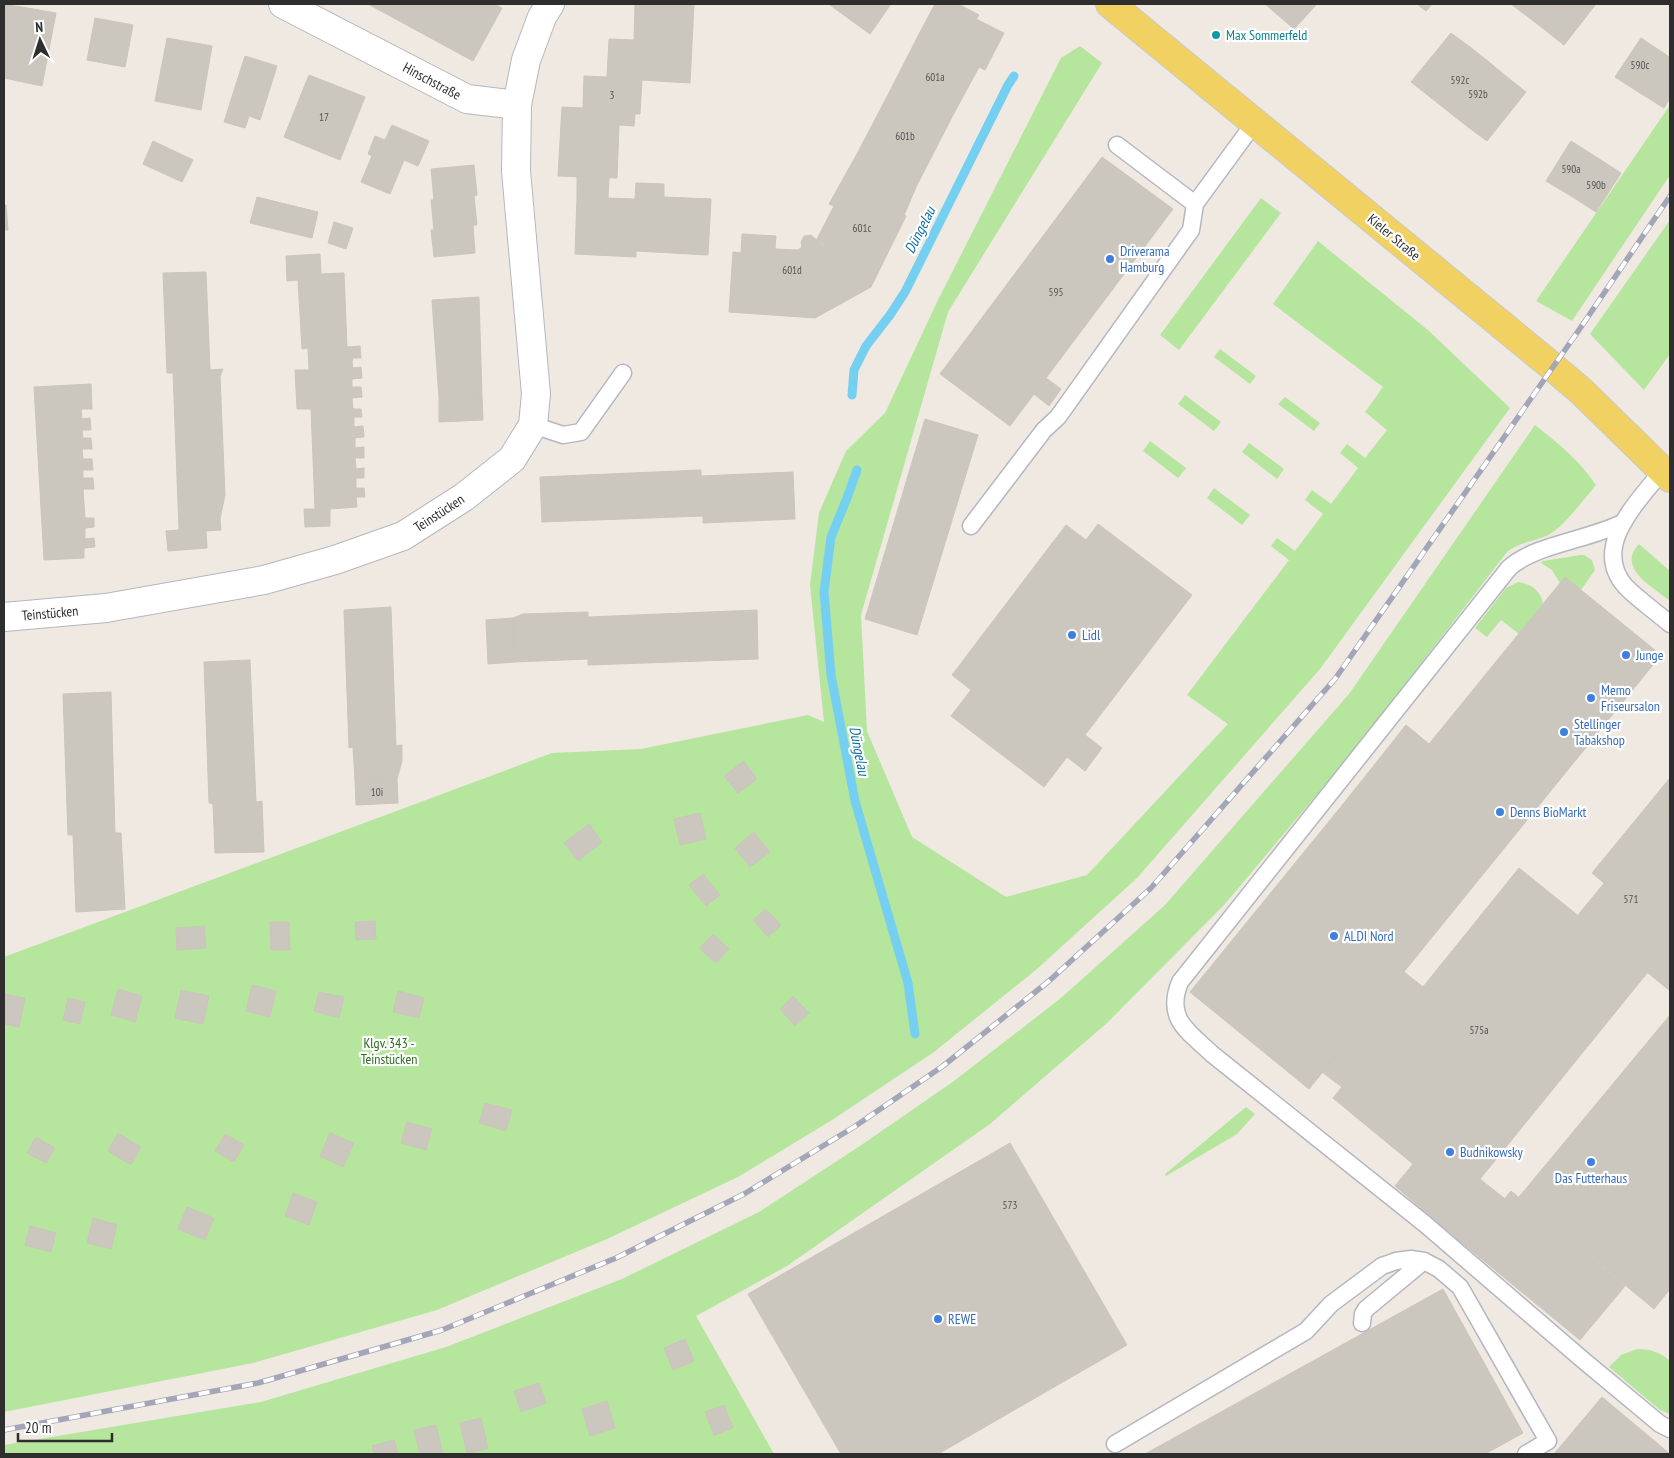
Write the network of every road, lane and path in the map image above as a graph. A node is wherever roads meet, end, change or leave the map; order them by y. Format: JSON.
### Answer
{"nodes":[{"id":1,"x":283,"y":4,"type":"edge"},
{"id":2,"x":550,"y":4,"type":"edge"},
{"id":3,"x":1110,"y":4,"type":"edge"},
{"id":4,"x":516,"y":105,"type":"junction"},
{"id":5,"x":1255,"y":122,"type":"junction"},
{"id":6,"x":1118,"y":146,"type":"dead end"},
{"id":7,"x":1195,"y":204,"type":"junction"},
{"id":8,"x":623,"y":373,"type":"dead end"},
{"id":9,"x":533,"y":425,"type":"junction"},
{"id":10,"x":1666,"y":475,"type":"edge"},
{"id":11,"x":1624,"y":522,"type":"junction"},
{"id":12,"x":971,"y":526,"type":"dead end"},
{"id":13,"x":4,"y":617,"type":"edge"},
{"id":14,"x":1670,"y":624,"type":"edge"},
{"id":15,"x":1424,"y":1261,"type":"junction"},
{"id":16,"x":1362,"y":1323,"type":"dead end"},
{"id":17,"x":1670,"y":1429,"type":"edge"},
{"id":18,"x":1115,"y":1444,"type":"dead end"},
{"id":19,"x":1526,"y":1454,"type":"edge"}],
"edges":[{"from":1,"to":4,"type":"street","name":"Hinschstraße"},
{"from":2,"to":4,"type":"street"},
{"from":3,"to":5,"type":"main road","name":"Kieler Straße"},
{"from":4,"to":9,"type":"street","name":"Teinstücken"},
{"from":5,"to":7,"type":"lane"},
{"from":5,"to":10,"type":"main road","name":"Kieler Straße"},
{"from":6,"to":7,"type":"lane"},
{"from":7,"to":12,"type":"lane"},
{"from":8,"to":9,"type":"lane"},
{"from":9,"to":13,"type":"street","name":"Teinstücken"},
{"from":10,"to":11,"type":"lane"},
{"from":11,"to":14,"type":"lane"},
{"from":11,"to":17,"type":"lane"},
{"from":15,"to":16,"type":"lane"},
{"from":15,"to":18,"type":"lane"},
{"from":15,"to":19,"type":"lane"}]}
